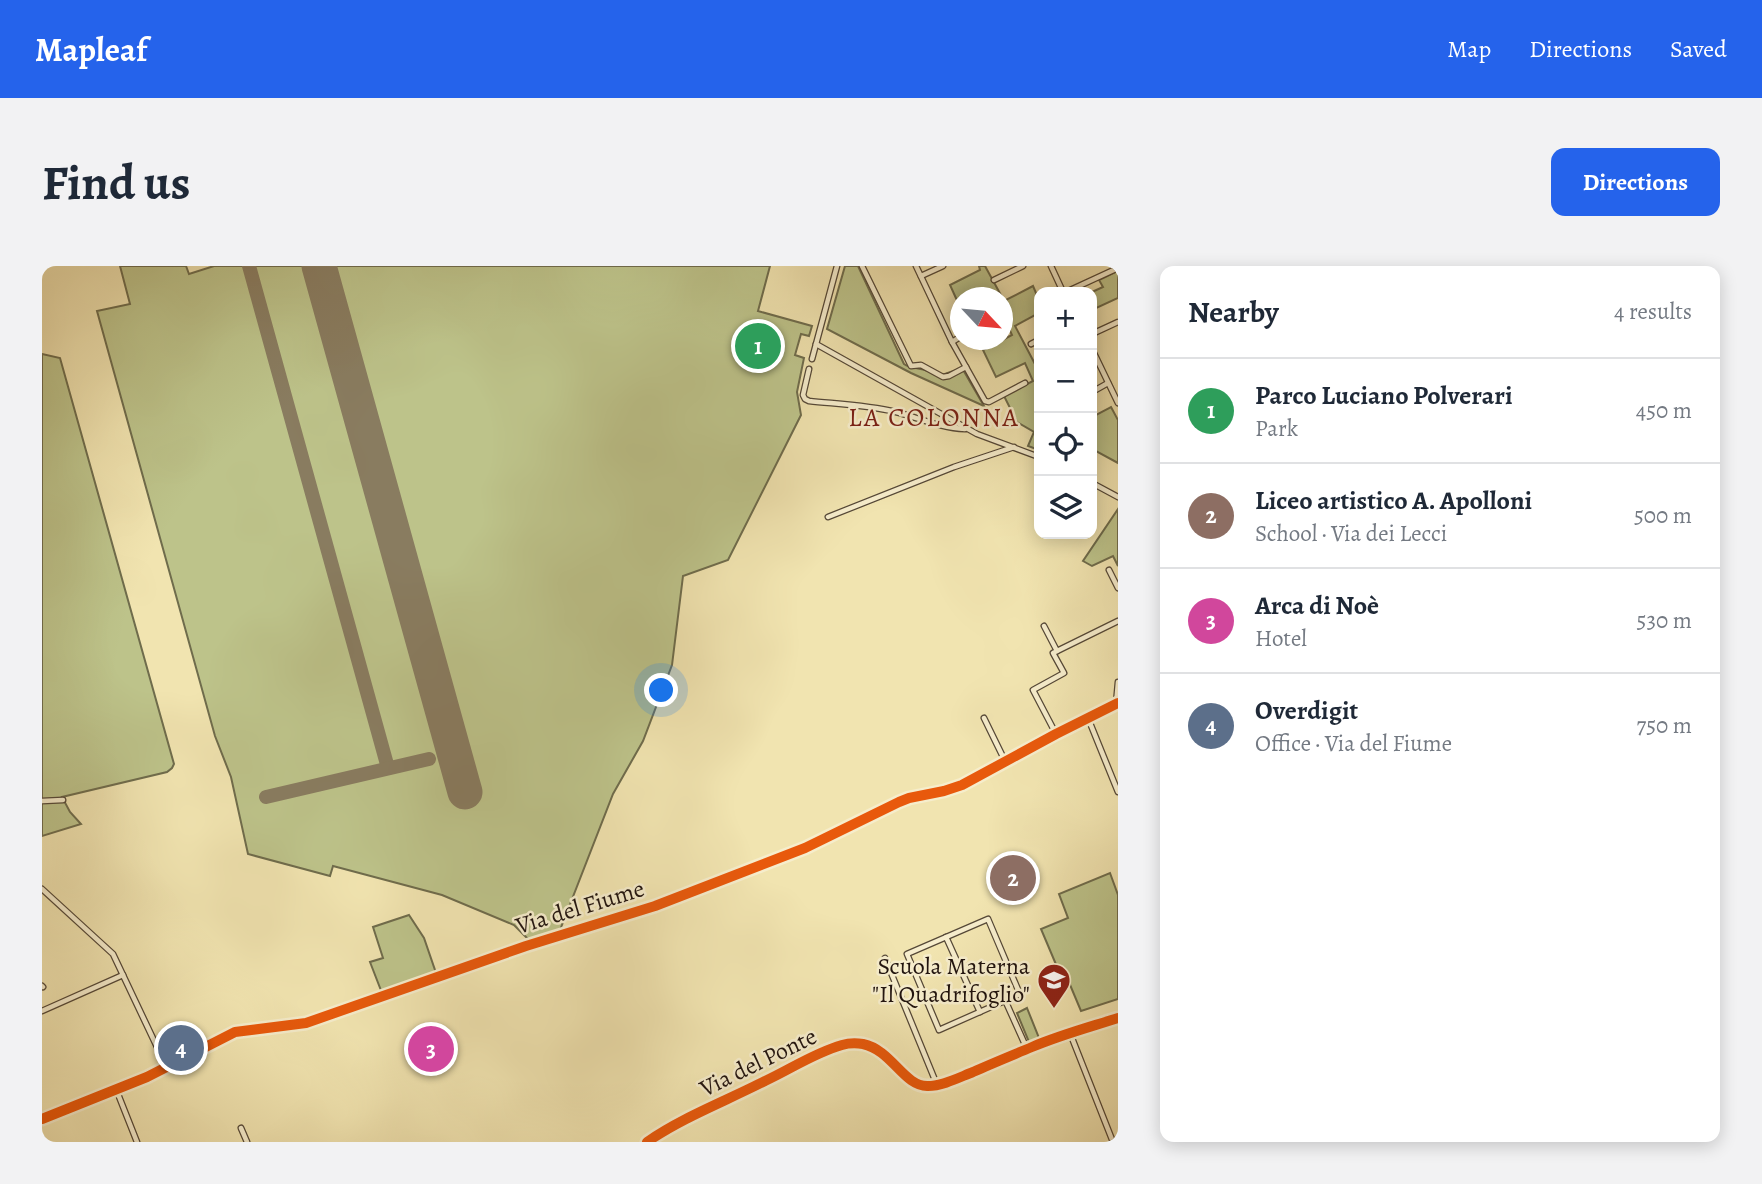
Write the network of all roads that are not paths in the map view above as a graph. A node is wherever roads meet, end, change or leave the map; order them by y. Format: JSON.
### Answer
{"nodes":[{"id":1,"x":837,"y":266,"type":"edge"},
{"id":2,"x":862,"y":266,"type":"edge"},
{"id":3,"x":916,"y":266,"type":"edge"},
{"id":4,"x":943,"y":266,"type":"edge"},
{"id":5,"x":1023,"y":266,"type":"edge"},
{"id":6,"x":1051,"y":266,"type":"edge"},
{"id":7,"x":1118,"y":268,"type":"edge"},
{"id":8,"x":921,"y":276,"type":"junction"},
{"id":9,"x":994,"y":280,"type":"dead end"},
{"id":10,"x":1062,"y":287,"type":"edge"},
{"id":11,"x":1076,"y":287,"type":"edge"},
{"id":12,"x":1118,"y":322,"type":"edge"},
{"id":13,"x":1097,"y":332,"type":"edge"},
{"id":14,"x":950,"y":338,"type":"edge"},
{"id":15,"x":1034,"y":342,"type":"edge"},
{"id":16,"x":1031,"y":344,"type":"dead end"},
{"id":17,"x":816,"y":345,"type":"junction"},
{"id":18,"x":956,"y":350,"type":"edge"},
{"id":19,"x":1092,"y":350,"type":"edge"},
{"id":20,"x":812,"y":359,"type":"dead end"},
{"id":21,"x":966,"y":367,"type":"junction"},
{"id":22,"x":809,"y":369,"type":"dead end"},
{"id":23,"x":1025,"y":383,"type":"dead end"},
{"id":24,"x":1108,"y":383,"type":"junction"},
{"id":25,"x":1097,"y":389,"type":"edge"},
{"id":26,"x":1118,"y":403,"type":"edge"},
{"id":27,"x":972,"y":431,"type":"junction"},
{"id":28,"x":1015,"y":447,"type":"junction"},
{"id":29,"x":1034,"y":455,"type":"edge"},
{"id":30,"x":1097,"y":486,"type":"edge"},
{"id":31,"x":1118,"y":497,"type":"edge"},
{"id":32,"x":828,"y":517,"type":"dead end"},
{"id":33,"x":1109,"y":570,"type":"dead end"},
{"id":34,"x":1118,"y":588,"type":"edge"},
{"id":35,"x":1118,"y":621,"type":"edge"},
{"id":36,"x":1044,"y":626,"type":"dead end"},
{"id":37,"x":1056,"y":651,"type":"junction"},
{"id":38,"x":1118,"y":682,"type":"edge"},
{"id":39,"x":1117,"y":704,"type":"edge"},
{"id":40,"x":984,"y":718,"type":"dead end"},
{"id":41,"x":1088,"y":718,"type":"junction"},
{"id":42,"x":1056,"y":734,"type":"junction"},
{"id":43,"x":1005,"y":761,"type":"junction"},
{"id":44,"x":1118,"y":792,"type":"edge"},
{"id":45,"x":63,"y":800,"type":"dead end"},
{"id":46,"x":42,"y":801,"type":"edge"},
{"id":47,"x":42,"y":888,"type":"edge"},
{"id":48,"x":946,"y":937,"type":"junction"},
{"id":49,"x":885,"y":958,"type":"dead end"},
{"id":50,"x":123,"y":975,"type":"junction"},
{"id":51,"x":1005,"y":1000,"type":"junction"},
{"id":52,"x":42,"y":1011,"type":"edge"},
{"id":53,"x":980,"y":1012,"type":"junction"},
{"id":54,"x":1118,"y":1018,"type":"edge"},
{"id":55,"x":1070,"y":1034,"type":"junction"},
{"id":56,"x":1027,"y":1049,"type":"junction"},
{"id":57,"x":167,"y":1068,"type":"junction"},
{"id":58,"x":937,"y":1085,"type":"junction"},
{"id":59,"x":116,"y":1090,"type":"junction"},
{"id":60,"x":42,"y":1119,"type":"edge"},
{"id":61,"x":241,"y":1128,"type":"dead end"},
{"id":62,"x":137,"y":1142,"type":"edge"},
{"id":63,"x":247,"y":1142,"type":"edge"},
{"id":64,"x":647,"y":1142,"type":"edge"},
{"id":65,"x":1113,"y":1142,"type":"edge"}],
"edges":[{"from":1,"to":17,"type":"street"},
{"from":2,"to":21,"type":"street"},
{"from":3,"to":8,"type":"street"},
{"from":4,"to":8,"type":"street"},
{"from":5,"to":9,"type":"street"},
{"from":6,"to":10,"type":"street"},
{"from":7,"to":11,"type":"street"},
{"from":8,"to":14,"type":"street"},
{"from":12,"to":13,"type":"street"},
{"from":15,"to":16,"type":"street"},
{"from":17,"to":20,"type":"street"},
{"from":17,"to":27,"type":"street"},
{"from":18,"to":21,"type":"street"},
{"from":19,"to":24,"type":"street"},
{"from":21,"to":23,"type":"street"},
{"from":22,"to":27,"type":"street"},
{"from":24,"to":25,"type":"street"},
{"from":24,"to":26,"type":"street"},
{"from":27,"to":28,"type":"street"},
{"from":28,"to":29,"type":"street"},
{"from":28,"to":32,"type":"street"},
{"from":30,"to":31,"type":"street"},
{"from":33,"to":34,"type":"street"},
{"from":35,"to":37,"type":"street"},
{"from":36,"to":37,"type":"street"},
{"from":37,"to":42,"type":"street"},
{"from":38,"to":39,"type":"street"},
{"from":39,"to":41,"type":"street","name":"Via del Fiume"},
{"from":40,"to":43,"type":"street"},
{"from":41,"to":42,"type":"street","name":"Via del Fiume"},
{"from":41,"to":44,"type":"street"},
{"from":42,"to":43,"type":"street","name":"Via del Fiume"},
{"from":43,"to":57,"type":"street","name":"Via del Fiume"},
{"from":45,"to":46,"type":"street"},
{"from":47,"to":50,"type":"street"},
{"from":48,"to":51,"type":"street"},
{"from":48,"to":53,"type":"street"},
{"from":48,"to":53,"type":"street"},
{"from":49,"to":58,"type":"street"},
{"from":50,"to":52,"type":"street"},
{"from":50,"to":57,"type":"street"},
{"from":51,"to":53,"type":"street"},
{"from":51,"to":56,"type":"street"},
{"from":54,"to":55,"type":"street"},
{"from":55,"to":56,"type":"street"},
{"from":55,"to":65,"type":"street"},
{"from":56,"to":58,"type":"street"},
{"from":57,"to":59,"type":"street","name":"Via del Fiume"},
{"from":58,"to":64,"type":"street","name":"Via del Ponte"},
{"from":59,"to":60,"type":"street","name":"Via del Fiume"},
{"from":59,"to":62,"type":"street"},
{"from":61,"to":63,"type":"street"}]}
